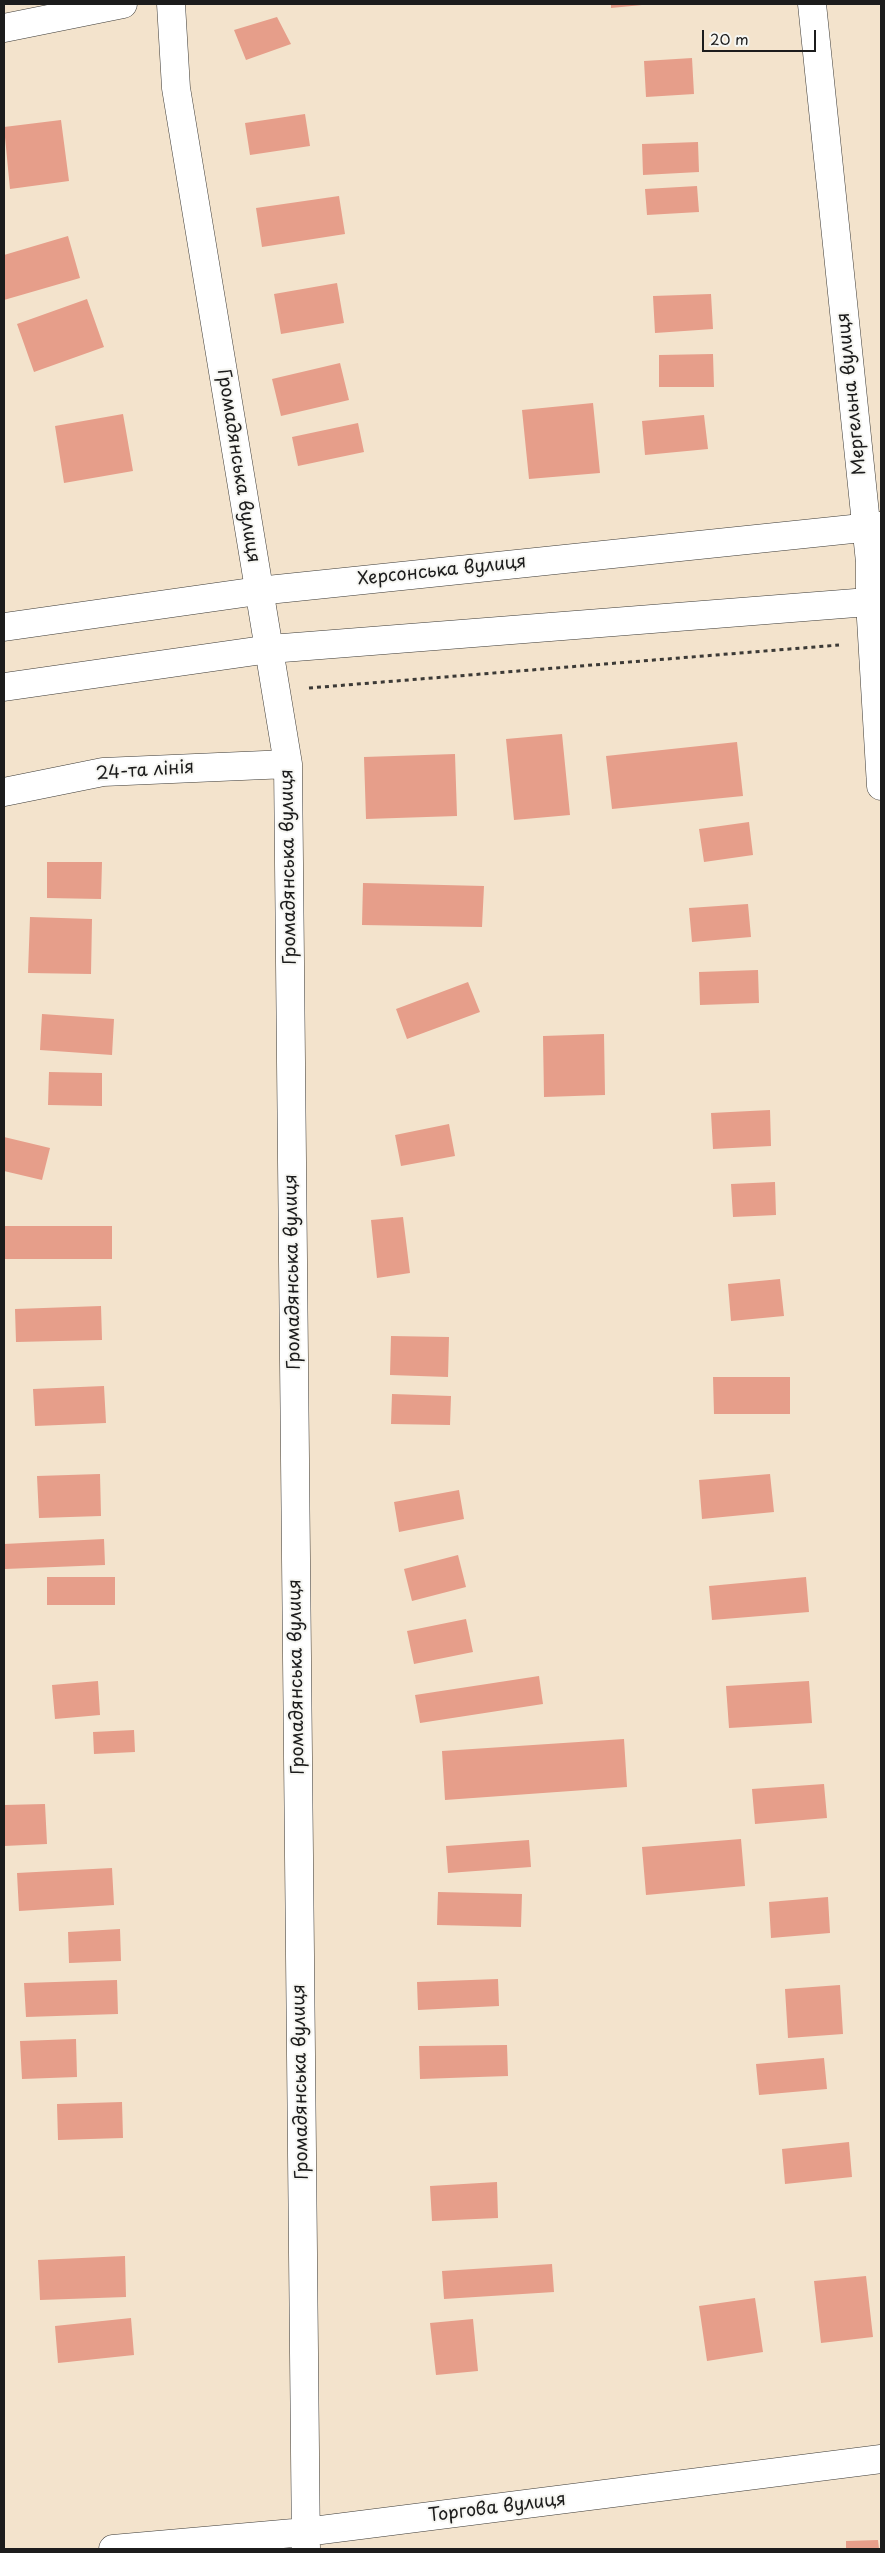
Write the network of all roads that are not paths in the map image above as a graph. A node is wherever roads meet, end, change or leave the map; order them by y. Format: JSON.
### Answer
{"nodes":[{"id":1,"x":123,"y":4,"type":"edge"},
{"id":2,"x":172,"y":4,"type":"edge"},
{"id":3,"x":812,"y":4,"type":"edge"},
{"id":4,"x":4,"y":28,"type":"edge"},
{"id":5,"x":874,"y":526,"type":"edge"},
{"id":6,"x":258,"y":591,"type":"junction"},
{"id":7,"x":875,"y":602,"type":"edge"},
{"id":8,"x":4,"y":627,"type":"edge"},
{"id":9,"x":270,"y":649,"type":"junction"},
{"id":10,"x":4,"y":687,"type":"edge"},
{"id":11,"x":288,"y":764,"type":"junction"},
{"id":12,"x":881,"y":786,"type":"edge"},
{"id":13,"x":4,"y":792,"type":"edge"},
{"id":14,"x":881,"y":2459,"type":"edge"},
{"id":15,"x":306,"y":2541,"type":"edge"},
{"id":16,"x":113,"y":2549,"type":"edge"}],
"edges":[{"from":1,"to":4,"type":"street"},
{"from":2,"to":6,"type":"street","name":"Громадянська вулиця"},
{"from":3,"to":5,"type":"street","name":"Мергельна вулиця"},
{"from":5,"to":6,"type":"street","name":"Херсонська вулиця"},
{"from":5,"to":7,"type":"street","name":"Мергельна вулиця"},
{"from":6,"to":8,"type":"street","name":"Херсонська вулиця"},
{"from":6,"to":9,"type":"street","name":"Громадянська вулиця"},
{"from":7,"to":9,"type":"street"},
{"from":7,"to":12,"type":"street","name":"Мергельна вулиця"},
{"from":9,"to":10,"type":"street"},
{"from":9,"to":11,"type":"street","name":"Громадянська вулиця"},
{"from":11,"to":13,"type":"street","name":"24-та лінія"},
{"from":11,"to":15,"type":"street","name":"Громадянська вулиця"},
{"from":14,"to":15,"type":"street","name":"Торгова вулиця"},
{"from":15,"to":16,"type":"street","name":"Торгова вулиця"}]}
